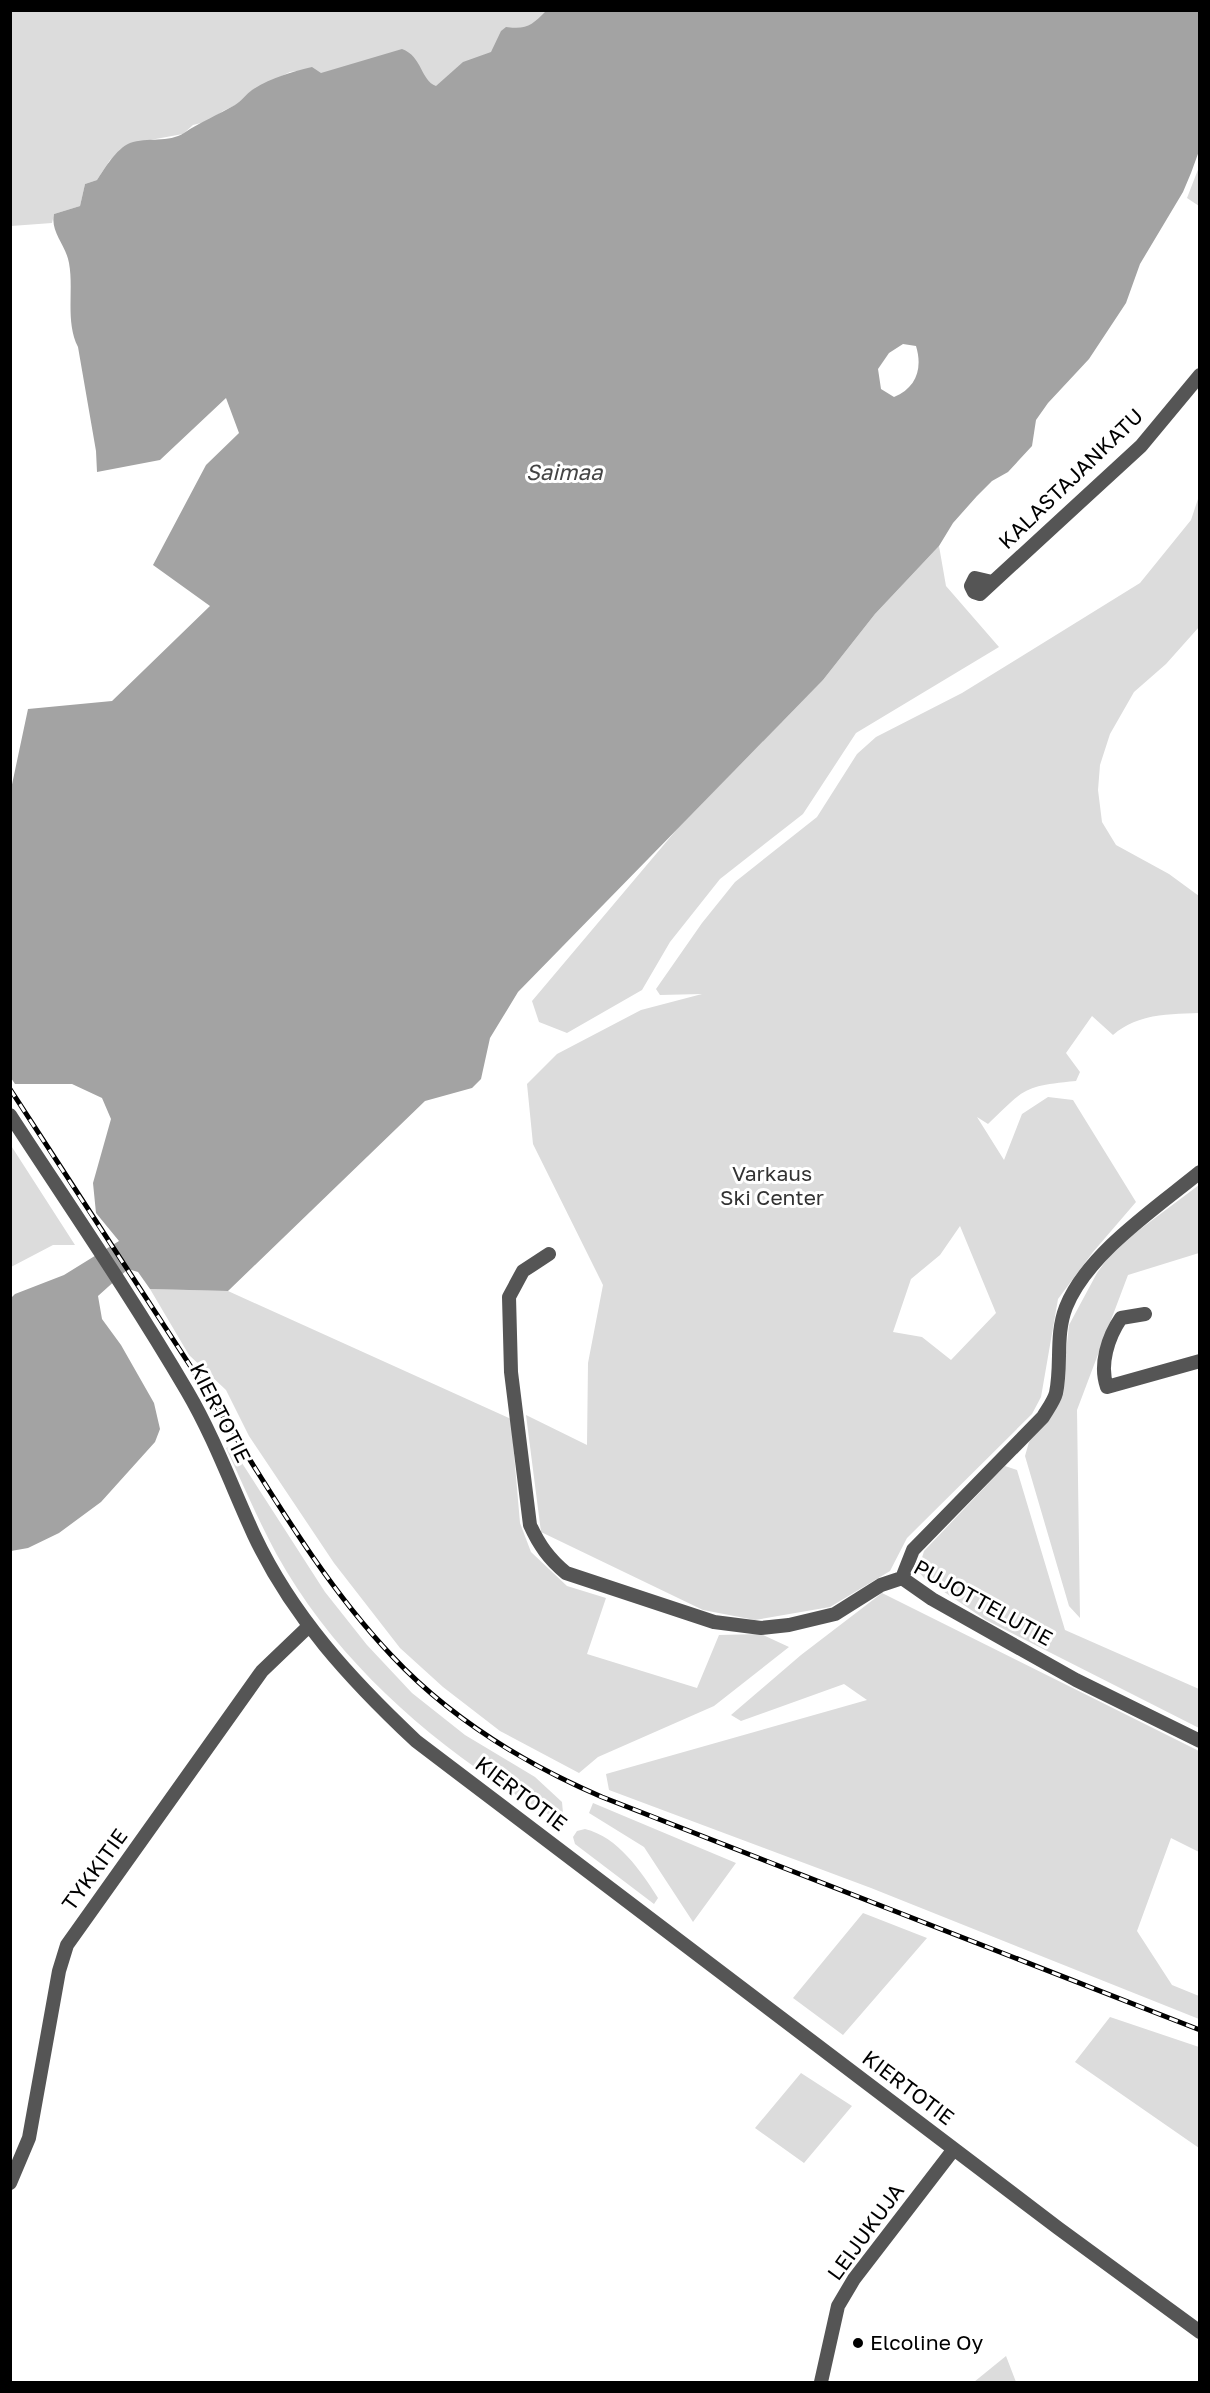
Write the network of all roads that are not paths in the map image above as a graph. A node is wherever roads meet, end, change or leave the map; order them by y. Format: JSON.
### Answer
{"nodes":[{"id":1,"x":1200,"y":375,"type":"edge"},
{"id":2,"x":992,"y":582,"type":"dead end"},
{"id":3,"x":10,"y":1115,"type":"edge"},
{"id":4,"x":1200,"y":1172,"type":"edge"},
{"id":5,"x":549,"y":1254,"type":"dead end"},
{"id":6,"x":1145,"y":1314,"type":"dead end"},
{"id":7,"x":1200,"y":1361,"type":"edge"},
{"id":8,"x":902,"y":1578,"type":"junction"},
{"id":9,"x":309,"y":1626,"type":"junction"},
{"id":10,"x":1200,"y":1742,"type":"edge"},
{"id":11,"x":954,"y":2149,"type":"junction"},
{"id":12,"x":10,"y":2183,"type":"edge"},
{"id":13,"x":1200,"y":2332,"type":"edge"},
{"id":14,"x":821,"y":2382,"type":"edge"}],
"edges":[{"from":1,"to":2,"type":"street","name":"KALASTAJANKATU"},
{"from":3,"to":9,"type":"street","name":"KIERTOTIE"},
{"from":4,"to":8,"type":"street"},
{"from":5,"to":8,"type":"street","name":"PUJOTTELUTIE"},
{"from":6,"to":7,"type":"street"},
{"from":8,"to":10,"type":"street","name":"PUJOTTELUTIE"},
{"from":9,"to":11,"type":"street","name":"KIERTOTIE"},
{"from":9,"to":12,"type":"street","name":"TYKKITIE"},
{"from":11,"to":13,"type":"street","name":"KIERTOTIE"},
{"from":11,"to":14,"type":"street","name":"LEIJUKUJA"}]}
